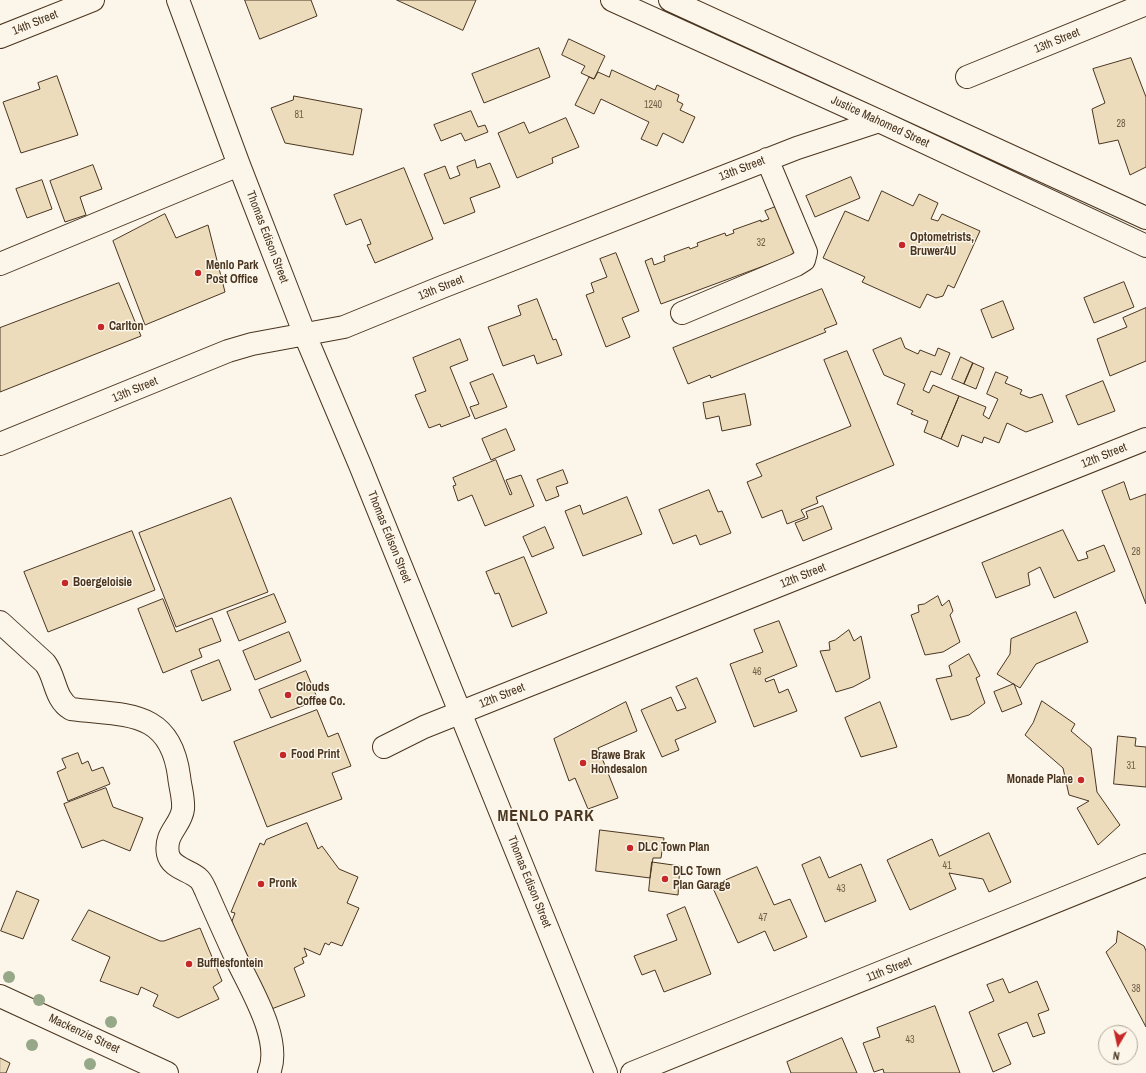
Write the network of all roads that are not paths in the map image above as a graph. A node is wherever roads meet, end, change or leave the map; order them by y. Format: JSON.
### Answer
{"nodes":[{"id":1,"x":93,"y":0,"type":"edge"},
{"id":2,"x":178,"y":0,"type":"edge"},
{"id":3,"x":612,"y":0,"type":"edge"},
{"id":4,"x":670,"y":0,"type":"edge"},
{"id":5,"x":1146,"y":4,"type":"edge"},
{"id":6,"x":0,"y":37,"type":"edge"},
{"id":7,"x":967,"y":77,"type":"dead end"},
{"id":8,"x":879,"y":121,"type":"junction"},
{"id":9,"x":767,"y":159,"type":"junction"},
{"id":10,"x":239,"y":165,"type":"junction"},
{"id":11,"x":1146,"y":218,"type":"edge"},
{"id":12,"x":1146,"y":246,"type":"edge"},
{"id":13,"x":0,"y":264,"type":"edge"},
{"id":14,"x":682,"y":313,"type":"dead end"},
{"id":15,"x":305,"y":335,"type":"junction"},
{"id":16,"x":1146,"y":439,"type":"edge"},
{"id":17,"x":0,"y":444,"type":"edge"},
{"id":18,"x":0,"y":622,"type":"edge"},
{"id":19,"x":461,"y":713,"type":"junction"},
{"id":20,"x":384,"y":747,"type":"dead end"},
{"id":21,"x":1146,"y":865,"type":"edge"},
{"id":22,"x":0,"y":996,"type":"edge"},
{"id":23,"x":168,"y":1073,"type":"edge"},
{"id":24,"x":270,"y":1073,"type":"edge"},
{"id":25,"x":606,"y":1073,"type":"edge"},
{"id":26,"x":632,"y":1073,"type":"edge"}],
"edges":[{"from":1,"to":6,"type":"street","name":"14th Street"},
{"from":2,"to":10,"type":"street","name":"Thomas Edison Street"},
{"from":3,"to":8,"type":"street","name":"Justice Mahomed Street"},
{"from":4,"to":11,"type":"street","name":"Justice Mahomed Street"},
{"from":5,"to":7,"type":"street","name":"13th Street"},
{"from":8,"to":9,"type":"street","name":"13th Street"},
{"from":8,"to":12,"type":"street","name":"Justice Mahomed Street"},
{"from":9,"to":14,"type":"street"},
{"from":9,"to":15,"type":"street","name":"13th Street"},
{"from":10,"to":13,"type":"street"},
{"from":10,"to":15,"type":"street","name":"Thomas Edison Street"},
{"from":15,"to":17,"type":"street","name":"13th Street"},
{"from":15,"to":19,"type":"street","name":"Thomas Edison Street"},
{"from":16,"to":19,"type":"street","name":"12th Street"},
{"from":18,"to":24,"type":"street"},
{"from":19,"to":20,"type":"street","name":"12th Street"},
{"from":19,"to":25,"type":"street","name":"Thomas Edison Street"},
{"from":21,"to":26,"type":"street","name":"11th Street"},
{"from":22,"to":23,"type":"street","name":"Mackenzie Street"}]}
